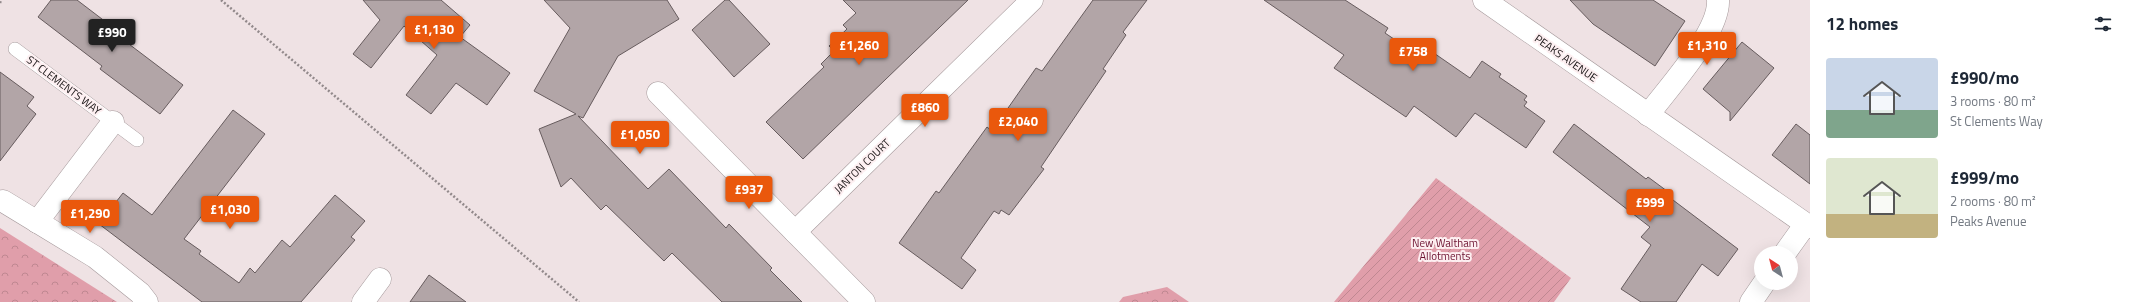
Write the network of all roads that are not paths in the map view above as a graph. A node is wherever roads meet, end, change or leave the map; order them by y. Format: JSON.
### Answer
{"nodes":[{"id":1,"x":1032,"y":0,"type":"edge"},
{"id":2,"x":1484,"y":0,"type":"edge"},
{"id":3,"x":1718,"y":0,"type":"edge"},
{"id":4,"x":15,"y":49,"type":"dead end"},
{"id":5,"x":658,"y":93,"type":"dead end"},
{"id":6,"x":1648,"y":115,"type":"junction"},
{"id":7,"x":113,"y":122,"type":"junction"},
{"id":8,"x":138,"y":140,"type":"dead end"},
{"id":9,"x":3,"y":201,"type":"dead end"},
{"id":10,"x":37,"y":222,"type":"junction"},
{"id":11,"x":1807,"y":226,"type":"edge"},
{"id":12,"x":795,"y":232,"type":"junction"},
{"id":13,"x":1791,"y":246,"type":"edge"},
{"id":14,"x":380,"y":279,"type":"dead end"},
{"id":15,"x":1759,"y":290,"type":"edge"},
{"id":16,"x":147,"y":302,"type":"edge"},
{"id":17,"x":363,"y":302,"type":"edge"},
{"id":18,"x":864,"y":302,"type":"edge"},
{"id":19,"x":1751,"y":302,"type":"edge"}],
"edges":[{"from":1,"to":12,"type":"street","name":"JANTON COURT"},
{"from":2,"to":6,"type":"street","name":"PEAKS AVENUE"},
{"from":3,"to":6,"type":"street"},
{"from":4,"to":7,"type":"lane","name":"ST CLEMENTS WAY"},
{"from":5,"to":12,"type":"street"},
{"from":6,"to":11,"type":"street","name":"PEAKS AVENUE"},
{"from":7,"to":8,"type":"lane","name":"ST CLEMENTS WAY"},
{"from":7,"to":10,"type":"street","name":"ST CLEMENTS WAY"},
{"from":9,"to":10,"type":"street"},
{"from":10,"to":16,"type":"street"},
{"from":11,"to":13,"type":"street"},
{"from":12,"to":18,"type":"street"},
{"from":14,"to":17,"type":"street"},
{"from":15,"to":19,"type":"street"}]}
